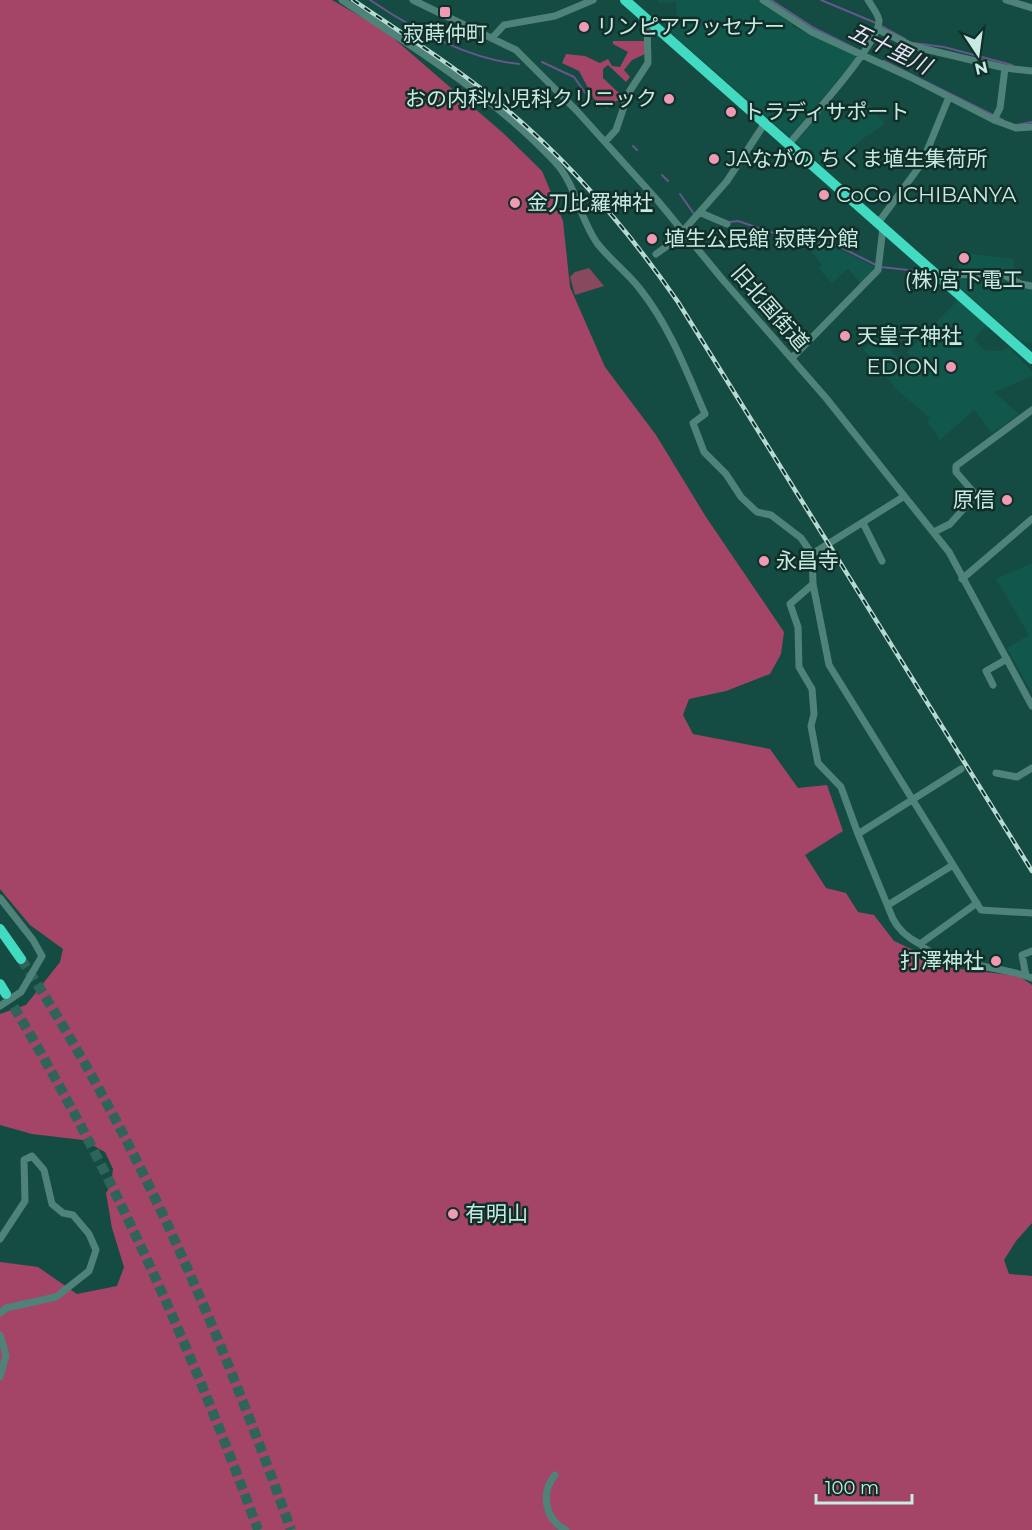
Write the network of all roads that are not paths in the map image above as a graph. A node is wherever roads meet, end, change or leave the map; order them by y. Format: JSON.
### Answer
{"nodes":[{"id":1,"x":342,"y":0,"type":"edge"},
{"id":2,"x":412,"y":0,"type":"edge"},
{"id":3,"x":593,"y":0,"type":"edge"},
{"id":4,"x":627,"y":0,"type":"edge"},
{"id":5,"x":763,"y":0,"type":"edge"},
{"id":6,"x":1006,"y":0,"type":"edge"},
{"id":7,"x":870,"y":1,"type":"edge"},
{"id":8,"x":1024,"y":3,"type":"edge"},
{"id":9,"x":1032,"y":8,"type":"edge"},
{"id":10,"x":647,"y":20,"type":"junction"},
{"id":11,"x":878,"y":25,"type":"junction"},
{"id":12,"x":493,"y":37,"type":"junction"},
{"id":13,"x":863,"y":54,"type":"junction"},
{"id":14,"x":1005,"y":68,"type":"junction"},
{"id":15,"x":1032,"y":71,"type":"edge"},
{"id":16,"x":949,"y":97,"type":"junction"},
{"id":17,"x":995,"y":118,"type":"junction"},
{"id":18,"x":765,"y":123,"type":"junction"},
{"id":19,"x":1032,"y":126,"type":"edge"},
{"id":20,"x":605,"y":142,"type":"junction"},
{"id":21,"x":789,"y":144,"type":"junction"},
{"id":22,"x":701,"y":213,"type":"junction"},
{"id":23,"x":727,"y":224,"type":"dead end"},
{"id":24,"x":880,"y":226,"type":"junction"},
{"id":25,"x":684,"y":232,"type":"junction"},
{"id":26,"x":656,"y":254,"type":"dead end"},
{"id":27,"x":942,"y":279,"type":"junction"},
{"id":28,"x":1032,"y":286,"type":"edge"},
{"id":29,"x":792,"y":358,"type":"junction"},
{"id":30,"x":1032,"y":359,"type":"edge"},
{"id":31,"x":1032,"y":410,"type":"edge"},
{"id":32,"x":903,"y":497,"type":"junction"},
{"id":33,"x":1032,"y":519,"type":"edge"},
{"id":34,"x":863,"y":523,"type":"junction"},
{"id":35,"x":934,"y":532,"type":"junction"},
{"id":36,"x":812,"y":554,"type":"junction"},
{"id":37,"x":882,"y":561,"type":"dead end"},
{"id":38,"x":962,"y":579,"type":"junction"},
{"id":39,"x":813,"y":584,"type":"junction"},
{"id":40,"x":1007,"y":659,"type":"junction"},
{"id":41,"x":993,"y":686,"type":"dead end"},
{"id":42,"x":1032,"y":706,"type":"edge"},
{"id":43,"x":1032,"y":768,"type":"edge"},
{"id":44,"x":962,"y":769,"type":"dead end"},
{"id":45,"x":996,"y":773,"type":"dead end"},
{"id":46,"x":912,"y":800,"type":"junction"},
{"id":47,"x":858,"y":834,"type":"junction"},
{"id":48,"x":953,"y":865,"type":"junction"},
{"id":49,"x":0,"y":898,"type":"edge"},
{"id":50,"x":977,"y":903,"type":"junction"},
{"id":51,"x":888,"y":905,"type":"junction"},
{"id":52,"x":1032,"y":913,"type":"edge"},
{"id":53,"x":0,"y":928,"type":"edge"},
{"id":54,"x":920,"y":944,"type":"junction"},
{"id":55,"x":1032,"y":951,"type":"edge"},
{"id":56,"x":21,"y":958,"type":"tunnel mouth"},
{"id":57,"x":1029,"y":977,"type":"edge"},
{"id":58,"x":0,"y":1006,"type":"edge"},
{"id":59,"x":0,"y":1239,"type":"edge"},
{"id":60,"x":0,"y":1314,"type":"edge"},
{"id":61,"x":0,"y":1335,"type":"edge"},
{"id":62,"x":0,"y":1377,"type":"edge"},
{"id":63,"x":555,"y":1475,"type":"dead end"},
{"id":64,"x":566,"y":1530,"type":"edge"}],
"edges":[{"from":1,"to":36,"type":"street"},
{"from":2,"to":12,"type":"street","name":"旧北国街道"},
{"from":3,"to":12,"type":"street"},
{"from":4,"to":10,"type":"highway"},
{"from":5,"to":13,"type":"street"},
{"from":6,"to":8,"type":"street"},
{"from":7,"to":11,"type":"street"},
{"from":8,"to":9,"type":"street"},
{"from":10,"to":18,"type":"highway"},
{"from":10,"to":20,"type":"street"},
{"from":11,"to":13,"type":"street"},
{"from":11,"to":14,"type":"street"},
{"from":12,"to":20,"type":"street","name":"旧北国街道"},
{"from":13,"to":16,"type":"street"},
{"from":13,"to":21,"type":"street"},
{"from":14,"to":15,"type":"street"},
{"from":14,"to":17,"type":"street"},
{"from":16,"to":17,"type":"street"},
{"from":16,"to":24,"type":"street"},
{"from":17,"to":19,"type":"street"},
{"from":18,"to":21,"type":"highway"},
{"from":18,"to":22,"type":"street"},
{"from":20,"to":25,"type":"street","name":"旧北国街道"},
{"from":21,"to":24,"type":"highway"},
{"from":22,"to":23,"type":"street"},
{"from":22,"to":25,"type":"street"},
{"from":24,"to":27,"type":"highway"},
{"from":24,"to":29,"type":"street"},
{"from":25,"to":26,"type":"street"},
{"from":25,"to":29,"type":"street","name":"旧北国街道"},
{"from":27,"to":28,"type":"street"},
{"from":27,"to":30,"type":"highway"},
{"from":29,"to":32,"type":"street","name":"旧北国街道"},
{"from":31,"to":35,"type":"street"},
{"from":32,"to":34,"type":"street"},
{"from":32,"to":35,"type":"street","name":"旧北国街道"},
{"from":33,"to":38,"type":"street"},
{"from":34,"to":36,"type":"street"},
{"from":34,"to":37,"type":"street"},
{"from":35,"to":38,"type":"street","name":"旧北国街道"},
{"from":36,"to":39,"type":"street"},
{"from":38,"to":40,"type":"street","name":"旧北国街道"},
{"from":39,"to":46,"type":"street"},
{"from":39,"to":47,"type":"street"},
{"from":40,"to":41,"type":"street"},
{"from":40,"to":42,"type":"street","name":"旧北国街道"},
{"from":43,"to":45,"type":"street"},
{"from":44,"to":46,"type":"street"},
{"from":46,"to":47,"type":"street"},
{"from":46,"to":48,"type":"street"},
{"from":47,"to":51,"type":"street"},
{"from":48,"to":50,"type":"street"},
{"from":48,"to":51,"type":"street"},
{"from":49,"to":58,"type":"street"},
{"from":50,"to":52,"type":"street"},
{"from":50,"to":54,"type":"street"},
{"from":51,"to":54,"type":"street"},
{"from":53,"to":56,"type":"highway"},
{"from":54,"to":57,"type":"street"},
{"from":55,"to":57,"type":"street"},
{"from":59,"to":60,"type":"street"},
{"from":61,"to":62,"type":"street"},
{"from":63,"to":64,"type":"street"}]}
